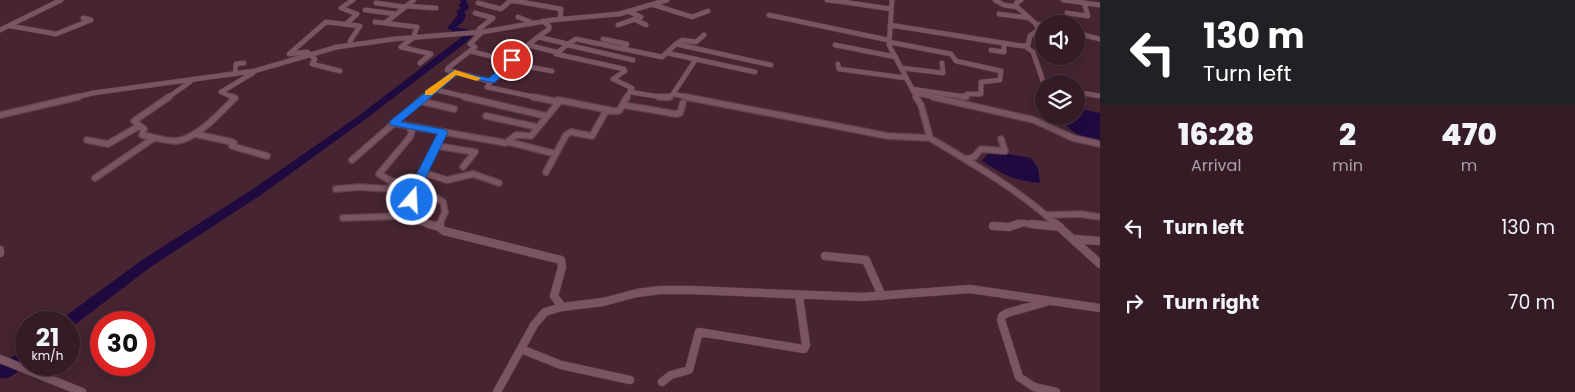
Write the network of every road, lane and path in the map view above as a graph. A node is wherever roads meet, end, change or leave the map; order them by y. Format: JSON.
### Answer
{"nodes":[{"id":1,"x":60,"y":0,"type":"edge"},
{"id":2,"x":353,"y":0,"type":"edge"},
{"id":3,"x":414,"y":0,"type":"edge"},
{"id":4,"x":510,"y":0,"type":"edge"},
{"id":5,"x":667,"y":0,"type":"edge"},
{"id":6,"x":827,"y":0,"type":"edge"},
{"id":7,"x":892,"y":0,"type":"edge"},
{"id":8,"x":995,"y":0,"type":"edge"},
{"id":9,"x":1021,"y":0,"type":"edge"},
{"id":10,"x":1063,"y":0,"type":"edge"},
{"id":11,"x":845,"y":1,"type":"edge"},
{"id":12,"x":376,"y":3,"type":"dead end"},
{"id":13,"x":478,"y":3,"type":"dead end"},
{"id":14,"x":1084,"y":3,"type":"junction"},
{"id":15,"x":654,"y":4,"type":"junction"},
{"id":16,"x":1100,"y":5,"type":"edge"},
{"id":17,"x":405,"y":6,"type":"junction"},
{"id":18,"x":1017,"y":7,"type":"junction"},
{"id":19,"x":436,"y":8,"type":"dead end"},
{"id":20,"x":499,"y":8,"type":"junction"},
{"id":21,"x":891,"y":9,"type":"junction"},
{"id":22,"x":365,"y":10,"type":"dead end"},
{"id":23,"x":708,"y":11,"type":"dead end"},
{"id":24,"x":629,"y":12,"type":"junction"},
{"id":25,"x":475,"y":13,"type":"dead end"},
{"id":26,"x":1068,"y":13,"type":"dead end"},
{"id":27,"x":396,"y":14,"type":"junction"},
{"id":28,"x":999,"y":14,"type":"dead end"},
{"id":29,"x":769,"y":15,"type":"dead end"},
{"id":30,"x":492,"y":17,"type":"junction"},
{"id":31,"x":518,"y":17,"type":"dead end"},
{"id":32,"x":83,"y":18,"type":"dead end"},
{"id":33,"x":1030,"y":18,"type":"junction"},
{"id":34,"x":560,"y":19,"type":"junction"},
{"id":35,"x":634,"y":20,"type":"junction"},
{"id":36,"x":375,"y":22,"type":"dead end"},
{"id":37,"x":543,"y":22,"type":"junction"},
{"id":38,"x":386,"y":23,"type":"junction"},
{"id":39,"x":534,"y":23,"type":"junction"},
{"id":40,"x":1035,"y":23,"type":"edge"},
{"id":41,"x":346,"y":24,"type":"junction"},
{"id":42,"x":618,"y":25,"type":"dead end"},
{"id":43,"x":646,"y":25,"type":"dead end"},
{"id":44,"x":890,"y":25,"type":"junction"},
{"id":45,"x":11,"y":26,"type":"junction"},
{"id":46,"x":0,"y":30,"type":"edge"},
{"id":47,"x":482,"y":32,"type":"junction"},
{"id":48,"x":1035,"y":32,"type":"edge"},
{"id":49,"x":1085,"y":34,"type":"edge"},
{"id":50,"x":704,"y":35,"type":"dead end"},
{"id":51,"x":538,"y":37,"type":"junction"},
{"id":52,"x":413,"y":38,"type":"junction"},
{"id":53,"x":603,"y":38,"type":"dead end"},
{"id":54,"x":1100,"y":38,"type":"edge"},
{"id":55,"x":888,"y":41,"type":"junction"},
{"id":56,"x":676,"y":44,"type":"junction"},
{"id":57,"x":1004,"y":44,"type":"junction"},
{"id":58,"x":351,"y":45,"type":"junction"},
{"id":59,"x":568,"y":45,"type":"junction"},
{"id":60,"x":836,"y":45,"type":"dead end"},
{"id":61,"x":1025,"y":46,"type":"junction"},
{"id":62,"x":622,"y":49,"type":"junction"},
{"id":63,"x":991,"y":50,"type":"dead end"},
{"id":64,"x":470,"y":51,"type":"junction"},
{"id":65,"x":556,"y":52,"type":"junction"},
{"id":66,"x":309,"y":54,"type":"junction"},
{"id":67,"x":667,"y":54,"type":"junction"},
{"id":68,"x":896,"y":57,"type":"junction"},
{"id":69,"x":696,"y":59,"type":"junction"},
{"id":70,"x":633,"y":60,"type":"dead end"},
{"id":71,"x":244,"y":63,"type":"dead end"},
{"id":72,"x":942,"y":63,"type":"dead end"},
{"id":73,"x":420,"y":64,"type":"dead end"},
{"id":74,"x":513,"y":64,"type":"junction"},
{"id":75,"x":838,"y":64,"type":"dead end"},
{"id":76,"x":771,"y":65,"type":"dead end"},
{"id":77,"x":902,"y":68,"type":"junction"},
{"id":78,"x":552,"y":70,"type":"dead end"},
{"id":79,"x":254,"y":71,"type":"junction"},
{"id":80,"x":340,"y":71,"type":"dead end"},
{"id":81,"x":455,"y":72,"type":"junction"},
{"id":82,"x":755,"y":72,"type":"dead end"},
{"id":83,"x":235,"y":74,"type":"junction"},
{"id":84,"x":1041,"y":75,"type":"edge"},
{"id":85,"x":906,"y":78,"type":"junction"},
{"id":86,"x":192,"y":81,"type":"junction"},
{"id":87,"x":490,"y":81,"type":"junction"},
{"id":88,"x":433,"y":88,"type":"junction"},
{"id":89,"x":914,"y":91,"type":"junction"},
{"id":90,"x":630,"y":92,"type":"junction"},
{"id":91,"x":673,"y":94,"type":"junction"},
{"id":92,"x":1085,"y":94,"type":"edge"},
{"id":93,"x":1100,"y":96,"type":"edge"},
{"id":94,"x":558,"y":100,"type":"junction"},
{"id":95,"x":420,"y":101,"type":"junction"},
{"id":96,"x":683,"y":103,"type":"dead end"},
{"id":97,"x":623,"y":105,"type":"junction"},
{"id":98,"x":454,"y":109,"type":"dead end"},
{"id":99,"x":609,"y":110,"type":"junction"},
{"id":100,"x":0,"y":115,"type":"edge"},
{"id":101,"x":486,"y":116,"type":"dead end"},
{"id":102,"x":546,"y":116,"type":"junction"},
{"id":103,"x":393,"y":123,"type":"junction"},
{"id":104,"x":139,"y":126,"type":"junction"},
{"id":105,"x":409,"y":126,"type":"junction"},
{"id":106,"x":537,"y":127,"type":"junction"},
{"id":107,"x":443,"y":132,"type":"junction"},
{"id":108,"x":195,"y":134,"type":"junction"},
{"id":109,"x":154,"y":138,"type":"junction"},
{"id":110,"x":930,"y":138,"type":"junction"},
{"id":111,"x":1001,"y":139,"type":"dead end"},
{"id":112,"x":87,"y":140,"type":"dead end"},
{"id":113,"x":509,"y":142,"type":"junction"},
{"id":114,"x":1100,"y":144,"type":"edge"},
{"id":115,"x":437,"y":146,"type":"junction"},
{"id":116,"x":556,"y":154,"type":"junction"},
{"id":117,"x":267,"y":156,"type":"dead end"},
{"id":118,"x":967,"y":159,"type":"junction"},
{"id":119,"x":352,"y":160,"type":"dead end"},
{"id":120,"x":463,"y":167,"type":"dead end"},
{"id":121,"x":546,"y":172,"type":"dead end"},
{"id":122,"x":424,"y":173,"type":"junction"},
{"id":123,"x":96,"y":178,"type":"dead end"},
{"id":124,"x":393,"y":181,"type":"junction"},
{"id":125,"x":499,"y":183,"type":"dead end"},
{"id":126,"x":419,"y":188,"type":"junction"},
{"id":127,"x":336,"y":189,"type":"dead end"},
{"id":128,"x":1047,"y":215,"type":"junction"},
{"id":129,"x":399,"y":216,"type":"junction"},
{"id":130,"x":1100,"y":217,"type":"edge"},
{"id":131,"x":343,"y":218,"type":"dead end"},
{"id":132,"x":993,"y":226,"type":"dead end"},
{"id":133,"x":439,"y":227,"type":"junction"},
{"id":134,"x":1061,"y":227,"type":"junction"},
{"id":135,"x":1075,"y":239,"type":"junction"},
{"id":136,"x":1100,"y":241,"type":"edge"},
{"id":137,"x":825,"y":256,"type":"dead end"},
{"id":138,"x":1100,"y":264,"type":"edge"},
{"id":139,"x":799,"y":296,"type":"junction"},
{"id":140,"x":882,"y":296,"type":"junction"},
{"id":141,"x":1050,"y":301,"type":"junction"},
{"id":142,"x":562,"y":307,"type":"junction"},
{"id":143,"x":1100,"y":308,"type":"edge"},
{"id":144,"x":521,"y":349,"type":"junction"},
{"id":145,"x":0,"y":359,"type":"edge"},
{"id":146,"x":630,"y":380,"type":"dead end"},
{"id":147,"x":662,"y":382,"type":"dead end"},
{"id":148,"x":82,"y":392,"type":"edge"},
{"id":149,"x":497,"y":392,"type":"edge"},
{"id":150,"x":1056,"y":392,"type":"edge"}],
"edges":[{"from":1,"to":45,"type":"street"},
{"from":2,"to":41,"type":"street"},
{"from":3,"to":17,"type":"street"},
{"from":4,"to":20,"type":"street"},
{"from":4,"to":34,"type":"street"},
{"from":5,"to":15,"type":"street"},
{"from":6,"to":11,"type":"street"},
{"from":7,"to":21,"type":"street"},
{"from":8,"to":18,"type":"street"},
{"from":9,"to":18,"type":"street"},
{"from":10,"to":14,"type":"street"},
{"from":11,"to":21,"type":"street"},
{"from":12,"to":17,"type":"street"},
{"from":13,"to":20,"type":"street"},
{"from":14,"to":16,"type":"street"},
{"from":14,"to":26,"type":"street"},
{"from":15,"to":23,"type":"street"},
{"from":15,"to":24,"type":"street"},
{"from":17,"to":19,"type":"street"},
{"from":17,"to":27,"type":"street"},
{"from":18,"to":33,"type":"street"},
{"from":20,"to":30,"type":"street"},
{"from":21,"to":44,"type":"street"},
{"from":22,"to":27,"type":"street"},
{"from":24,"to":34,"type":"street"},
{"from":24,"to":35,"type":"street"},
{"from":25,"to":30,"type":"street"},
{"from":27,"to":38,"type":"street"},
{"from":28,"to":33,"type":"street"},
{"from":29,"to":55,"type":"street"},
{"from":30,"to":47,"type":"street"},
{"from":31,"to":39,"type":"street"},
{"from":32,"to":45,"type":"street"},
{"from":33,"to":40,"type":"street"},
{"from":34,"to":37,"type":"street"},
{"from":35,"to":42,"type":"street"},
{"from":35,"to":43,"type":"street"},
{"from":36,"to":38,"type":"street"},
{"from":37,"to":39,"type":"street"},
{"from":37,"to":51,"type":"street"},
{"from":38,"to":52,"type":"street"},
{"from":39,"to":47,"type":"street"},
{"from":41,"to":58,"type":"street"},
{"from":41,"to":66,"type":"street"},
{"from":44,"to":55,"type":"street"},
{"from":44,"to":57,"type":"street"},
{"from":45,"to":46,"type":"street"},
{"from":47,"to":52,"type":"street"},
{"from":47,"to":64,"type":"street"},
{"from":48,"to":61,"type":"street"},
{"from":49,"to":54,"type":"street"},
{"from":50,"to":56,"type":"street"},
{"from":51,"to":59,"type":"street"},
{"from":51,"to":65,"type":"street"},
{"from":52,"to":58,"type":"street"},
{"from":52,"to":73,"type":"street"},
{"from":53,"to":62,"type":"street"},
{"from":55,"to":68,"type":"street"},
{"from":55,"to":89,"type":"street"},
{"from":56,"to":67,"type":"street"},
{"from":56,"to":76,"type":"street"},
{"from":57,"to":61,"type":"street"},
{"from":57,"to":63,"type":"street"},
{"from":58,"to":66,"type":"street"},
{"from":59,"to":62,"type":"street"},
{"from":59,"to":65,"type":"street"},
{"from":59,"to":70,"type":"street"},
{"from":60,"to":68,"type":"street"},
{"from":61,"to":84,"type":"street"},
{"from":62,"to":67,"type":"street"},
{"from":64,"to":74,"type":"street"},
{"from":64,"to":81,"type":"street"},
{"from":65,"to":90,"type":"street"},
{"from":66,"to":79,"type":"street"},
{"from":66,"to":80,"type":"street"},
{"from":67,"to":69,"type":"street"},
{"from":68,"to":77,"type":"street"},
{"from":69,"to":82,"type":"street"},
{"from":69,"to":91,"type":"street"},
{"from":71,"to":83,"type":"street"},
{"from":72,"to":77,"type":"street"},
{"from":74,"to":78,"type":"street"},
{"from":74,"to":87,"type":"street"},
{"from":75,"to":85,"type":"street"},
{"from":77,"to":85,"type":"street"},
{"from":79,"to":83,"type":"street"},
{"from":79,"to":108,"type":"street"},
{"from":81,"to":87,"type":"street"},
{"from":81,"to":88,"type":"street"},
{"from":83,"to":86,"type":"street"},
{"from":85,"to":89,"type":"street"},
{"from":86,"to":100,"type":"street"},
{"from":86,"to":104,"type":"street"},
{"from":87,"to":94,"type":"street"},
{"from":88,"to":95,"type":"street"},
{"from":88,"to":102,"type":"street"},
{"from":89,"to":110,"type":"street"},
{"from":89,"to":114,"type":"street"},
{"from":90,"to":91,"type":"street"},
{"from":90,"to":97,"type":"street"},
{"from":91,"to":110,"type":"street"},
{"from":92,"to":93,"type":"street"},
{"from":94,"to":99,"type":"street"},
{"from":94,"to":102,"type":"street"},
{"from":95,"to":98,"type":"street"},
{"from":95,"to":103,"type":"street"},
{"from":96,"to":97,"type":"street"},
{"from":97,"to":99,"type":"street"},
{"from":99,"to":116,"type":"street"},
{"from":101,"to":106,"type":"street"},
{"from":102,"to":106,"type":"street"},
{"from":103,"to":105,"type":"street"},
{"from":103,"to":119,"type":"street"},
{"from":104,"to":109,"type":"street"},
{"from":104,"to":112,"type":"street"},
{"from":105,"to":107,"type":"street"},
{"from":105,"to":124,"type":"street"},
{"from":106,"to":113,"type":"street"},
{"from":107,"to":113,"type":"street"},
{"from":107,"to":115,"type":"street"},
{"from":108,"to":109,"type":"street"},
{"from":108,"to":117,"type":"street"},
{"from":109,"to":123,"type":"street"},
{"from":110,"to":118,"type":"street"},
{"from":111,"to":118,"type":"street"},
{"from":113,"to":116,"type":"street"},
{"from":115,"to":120,"type":"street"},
{"from":115,"to":122,"type":"street"},
{"from":116,"to":121,"type":"street"},
{"from":118,"to":128,"type":"street"},
{"from":122,"to":125,"type":"street"},
{"from":122,"to":126,"type":"street"},
{"from":124,"to":126,"type":"street"},
{"from":124,"to":127,"type":"street"},
{"from":126,"to":129,"type":"street"},
{"from":126,"to":133,"type":"street"},
{"from":128,"to":130,"type":"street"},
{"from":128,"to":134,"type":"street"},
{"from":129,"to":131,"type":"street"},
{"from":129,"to":133,"type":"street"},
{"from":132,"to":134,"type":"street"},
{"from":133,"to":142,"type":"street"},
{"from":134,"to":135,"type":"street"},
{"from":135,"to":136,"type":"street"},
{"from":135,"to":138,"type":"street"},
{"from":137,"to":140,"type":"street"},
{"from":139,"to":140,"type":"street"},
{"from":139,"to":142,"type":"street"},
{"from":139,"to":147,"type":"street"},
{"from":140,"to":141,"type":"street"},
{"from":141,"to":143,"type":"street"},
{"from":141,"to":150,"type":"street"},
{"from":142,"to":144,"type":"street"},
{"from":144,"to":146,"type":"street"},
{"from":144,"to":149,"type":"street"},
{"from":145,"to":148,"type":"street"}]}
